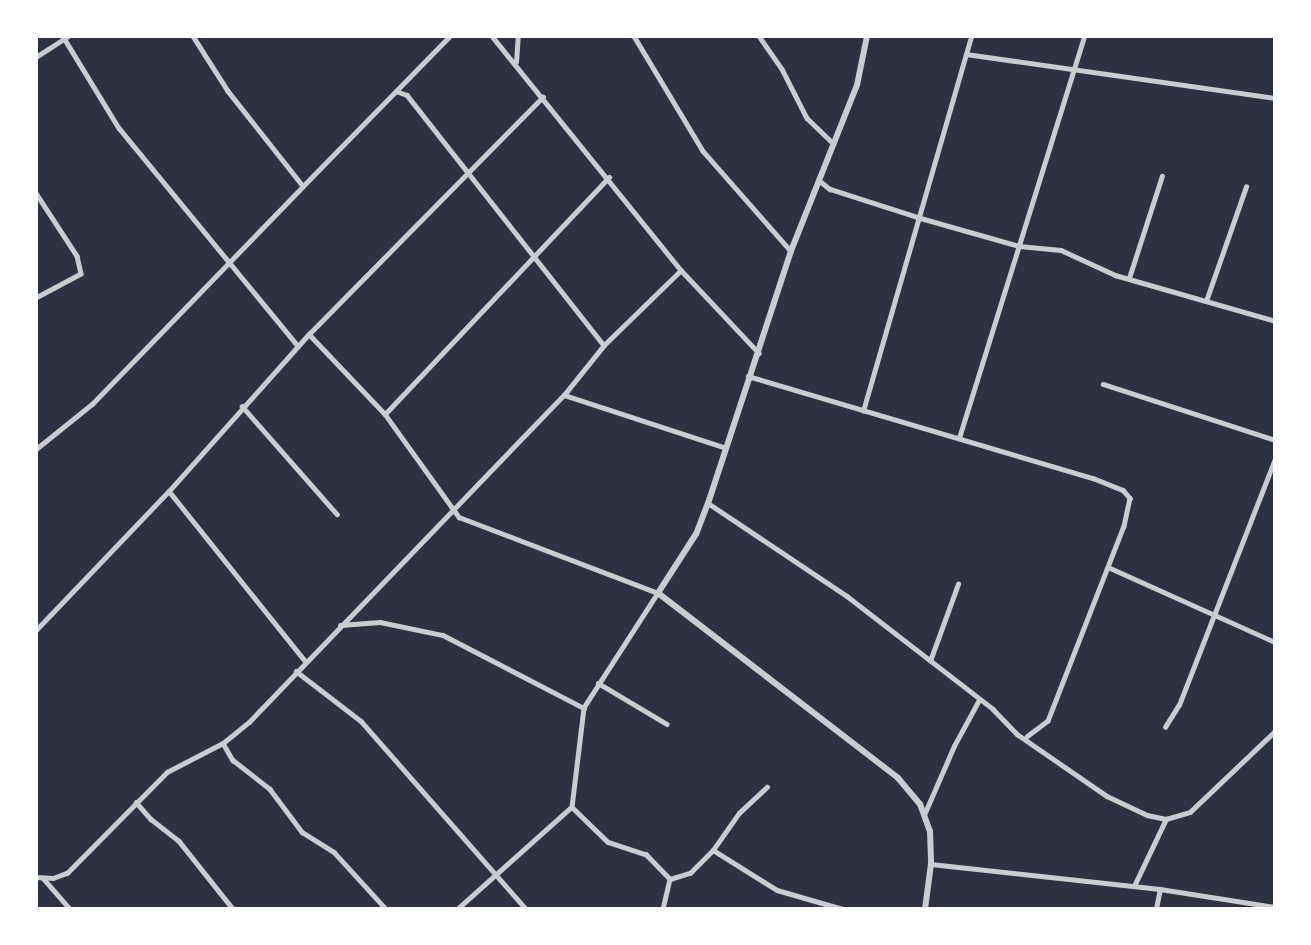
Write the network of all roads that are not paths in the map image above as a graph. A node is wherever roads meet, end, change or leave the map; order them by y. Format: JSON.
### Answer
{"nodes":[{"id":1,"x":193,"y":36,"type":"edge"},
{"id":2,"x":450,"y":36,"type":"edge"},
{"id":3,"x":492,"y":36,"type":"edge"},
{"id":4,"x":518,"y":36,"type":"edge"},
{"id":5,"x":634,"y":36,"type":"edge"},
{"id":6,"x":759,"y":36,"type":"edge"},
{"id":7,"x":867,"y":36,"type":"edge"},
{"id":8,"x":971,"y":36,"type":"edge"},
{"id":9,"x":1084,"y":36,"type":"edge"},
{"id":10,"x":66,"y":37,"type":"edge"},
{"id":11,"x":966,"y":54,"type":"junction"},
{"id":12,"x":36,"y":57,"type":"edge"},
{"id":13,"x":516,"y":62,"type":"junction"},
{"id":14,"x":1074,"y":72,"type":"junction"},
{"id":15,"x":396,"y":91,"type":"junction"},
{"id":16,"x":543,"y":97,"type":"junction"},
{"id":17,"x":1275,"y":98,"type":"edge"},
{"id":18,"x":833,"y":143,"type":"junction"},
{"id":19,"x":466,"y":171,"type":"junction"},
{"id":20,"x":1162,"y":176,"type":"dead end"},
{"id":21,"x":609,"y":177,"type":"junction"},
{"id":22,"x":820,"y":181,"type":"junction"},
{"id":23,"x":303,"y":186,"type":"junction"},
{"id":24,"x":1246,"y":187,"type":"dead end"},
{"id":25,"x":36,"y":193,"type":"edge"},
{"id":26,"x":917,"y":217,"type":"junction"},
{"id":27,"x":1019,"y":246,"type":"junction"},
{"id":28,"x":791,"y":251,"type":"junction"},
{"id":29,"x":532,"y":254,"type":"junction"},
{"id":30,"x":230,"y":261,"type":"junction"},
{"id":31,"x":681,"y":270,"type":"junction"},
{"id":32,"x":1129,"y":278,"type":"junction"},
{"id":33,"x":36,"y":298,"type":"edge"},
{"id":34,"x":1206,"y":301,"type":"junction"},
{"id":35,"x":1275,"y":321,"type":"edge"},
{"id":36,"x":309,"y":334,"type":"junction"},
{"id":37,"x":604,"y":345,"type":"junction"},
{"id":38,"x":298,"y":346,"type":"junction"},
{"id":39,"x":759,"y":353,"type":"junction"},
{"id":40,"x":748,"y":376,"type":"junction"},
{"id":41,"x":1103,"y":384,"type":"dead end"},
{"id":42,"x":564,"y":395,"type":"junction"},
{"id":43,"x":242,"y":406,"type":"junction"},
{"id":44,"x":863,"y":411,"type":"junction"},
{"id":45,"x":385,"y":414,"type":"junction"},
{"id":46,"x":960,"y":438,"type":"junction"},
{"id":47,"x":1275,"y":440,"type":"edge"},
{"id":48,"x":726,"y":448,"type":"junction"},
{"id":49,"x":36,"y":449,"type":"edge"},
{"id":50,"x":1275,"y":459,"type":"edge"},
{"id":51,"x":169,"y":491,"type":"junction"},
{"id":52,"x":708,"y":503,"type":"junction"},
{"id":53,"x":451,"y":509,"type":"junction"},
{"id":54,"x":337,"y":514,"type":"dead end"},
{"id":55,"x":1108,"y":567,"type":"junction"},
{"id":56,"x":958,"y":584,"type":"dead end"},
{"id":57,"x":658,"y":593,"type":"junction"},
{"id":58,"x":1215,"y":617,"type":"junction"},
{"id":59,"x":340,"y":625,"type":"junction"},
{"id":60,"x":37,"y":628,"type":"edge"},
{"id":61,"x":1275,"y":642,"type":"edge"},
{"id":62,"x":305,"y":661,"type":"junction"},
{"id":63,"x":930,"y":661,"type":"junction"},
{"id":64,"x":296,"y":670,"type":"junction"},
{"id":65,"x":598,"y":682,"type":"junction"},
{"id":66,"x":979,"y":700,"type":"junction"},
{"id":67,"x":584,"y":708,"type":"junction"},
{"id":68,"x":667,"y":724,"type":"dead end"},
{"id":69,"x":1164,"y":727,"type":"dead end"},
{"id":70,"x":1275,"y":731,"type":"edge"},
{"id":71,"x":1027,"y":737,"type":"junction"},
{"id":72,"x":222,"y":744,"type":"junction"},
{"id":73,"x":767,"y":787,"type":"dead end"},
{"id":74,"x":136,"y":802,"type":"junction"},
{"id":75,"x":572,"y":807,"type":"junction"},
{"id":76,"x":924,"y":815,"type":"junction"},
{"id":77,"x":1166,"y":819,"type":"junction"},
{"id":78,"x":713,"y":850,"type":"junction"},
{"id":79,"x":931,"y":864,"type":"junction"},
{"id":80,"x":492,"y":874,"type":"junction"},
{"id":81,"x":36,"y":877,"type":"edge"},
{"id":82,"x":43,"y":878,"type":"junction"},
{"id":83,"x":670,"y":879,"type":"junction"},
{"id":84,"x":1134,"y":886,"type":"junction"},
{"id":85,"x":1160,"y":889,"type":"junction"},
{"id":86,"x":1275,"y":907,"type":"edge"},
{"id":87,"x":70,"y":909,"type":"edge"},
{"id":88,"x":233,"y":909,"type":"edge"},
{"id":89,"x":386,"y":909,"type":"edge"},
{"id":90,"x":458,"y":909,"type":"edge"},
{"id":91,"x":526,"y":909,"type":"edge"},
{"id":92,"x":663,"y":909,"type":"edge"},
{"id":93,"x":843,"y":909,"type":"edge"},
{"id":94,"x":925,"y":909,"type":"edge"},
{"id":95,"x":1156,"y":909,"type":"edge"}],
"edges":[{"from":1,"to":23,"type":"street"},
{"from":2,"to":15,"type":"street"},
{"from":3,"to":13,"type":"street"},
{"from":4,"to":13,"type":"street"},
{"from":5,"to":28,"type":"street"},
{"from":6,"to":18,"type":"street"},
{"from":7,"to":18,"type":"street"},
{"from":8,"to":11,"type":"street"},
{"from":9,"to":14,"type":"street"},
{"from":10,"to":12,"type":"street"},
{"from":10,"to":30,"type":"street"},
{"from":11,"to":14,"type":"street"},
{"from":11,"to":26,"type":"street"},
{"from":13,"to":16,"type":"street"},
{"from":14,"to":17,"type":"street"},
{"from":14,"to":27,"type":"street"},
{"from":15,"to":19,"type":"street"},
{"from":15,"to":23,"type":"street"},
{"from":16,"to":19,"type":"street"},
{"from":16,"to":21,"type":"street"},
{"from":18,"to":22,"type":"street"},
{"from":19,"to":29,"type":"street"},
{"from":19,"to":36,"type":"street"},
{"from":20,"to":32,"type":"street"},
{"from":21,"to":29,"type":"street"},
{"from":21,"to":31,"type":"street"},
{"from":22,"to":26,"type":"street"},
{"from":22,"to":28,"type":"street"},
{"from":23,"to":30,"type":"street"},
{"from":24,"to":34,"type":"street"},
{"from":25,"to":33,"type":"street"},
{"from":26,"to":27,"type":"street"},
{"from":26,"to":44,"type":"street"},
{"from":27,"to":32,"type":"street"},
{"from":27,"to":46,"type":"street"},
{"from":28,"to":39,"type":"street"},
{"from":29,"to":37,"type":"street"},
{"from":29,"to":45,"type":"street"},
{"from":30,"to":38,"type":"street"},
{"from":30,"to":49,"type":"street"},
{"from":31,"to":37,"type":"street"},
{"from":31,"to":39,"type":"street"},
{"from":32,"to":34,"type":"street"},
{"from":34,"to":35,"type":"street"},
{"from":36,"to":38,"type":"street"},
{"from":36,"to":45,"type":"street"},
{"from":37,"to":42,"type":"street"},
{"from":38,"to":43,"type":"street"},
{"from":39,"to":40,"type":"street"},
{"from":40,"to":44,"type":"street"},
{"from":40,"to":48,"type":"street"},
{"from":41,"to":47,"type":"street"},
{"from":42,"to":48,"type":"street"},
{"from":42,"to":53,"type":"street"},
{"from":43,"to":51,"type":"street"},
{"from":43,"to":54,"type":"street"},
{"from":44,"to":46,"type":"street"},
{"from":45,"to":53,"type":"street"},
{"from":46,"to":55,"type":"street"},
{"from":48,"to":52,"type":"street"},
{"from":50,"to":58,"type":"street"},
{"from":51,"to":60,"type":"street"},
{"from":51,"to":62,"type":"street"},
{"from":52,"to":57,"type":"street"},
{"from":52,"to":63,"type":"street"},
{"from":53,"to":57,"type":"street"},
{"from":53,"to":59,"type":"street"},
{"from":55,"to":58,"type":"street"},
{"from":55,"to":71,"type":"street"},
{"from":56,"to":63,"type":"street"},
{"from":57,"to":65,"type":"street"},
{"from":57,"to":76,"type":"street"},
{"from":58,"to":61,"type":"street"},
{"from":58,"to":69,"type":"street"},
{"from":59,"to":62,"type":"street"},
{"from":59,"to":67,"type":"street"},
{"from":62,"to":64,"type":"street"},
{"from":63,"to":66,"type":"street"},
{"from":64,"to":72,"type":"street"},
{"from":64,"to":80,"type":"street"},
{"from":65,"to":67,"type":"street"},
{"from":65,"to":68,"type":"street"},
{"from":66,"to":71,"type":"street"},
{"from":66,"to":76,"type":"street"},
{"from":67,"to":75,"type":"street"},
{"from":70,"to":77,"type":"street"},
{"from":71,"to":77,"type":"street"},
{"from":72,"to":74,"type":"street"},
{"from":72,"to":89,"type":"street"},
{"from":73,"to":78,"type":"street"},
{"from":74,"to":82,"type":"street"},
{"from":74,"to":88,"type":"street"},
{"from":75,"to":80,"type":"street"},
{"from":75,"to":83,"type":"street"},
{"from":76,"to":79,"type":"street"},
{"from":77,"to":84,"type":"street"},
{"from":78,"to":83,"type":"street"},
{"from":78,"to":93,"type":"street"},
{"from":79,"to":84,"type":"street"},
{"from":79,"to":94,"type":"street"},
{"from":80,"to":90,"type":"street"},
{"from":80,"to":91,"type":"street"},
{"from":81,"to":82,"type":"street"},
{"from":82,"to":87,"type":"street"},
{"from":83,"to":92,"type":"street"},
{"from":84,"to":85,"type":"street"},
{"from":85,"to":86,"type":"street"},
{"from":85,"to":95,"type":"street"}]}
